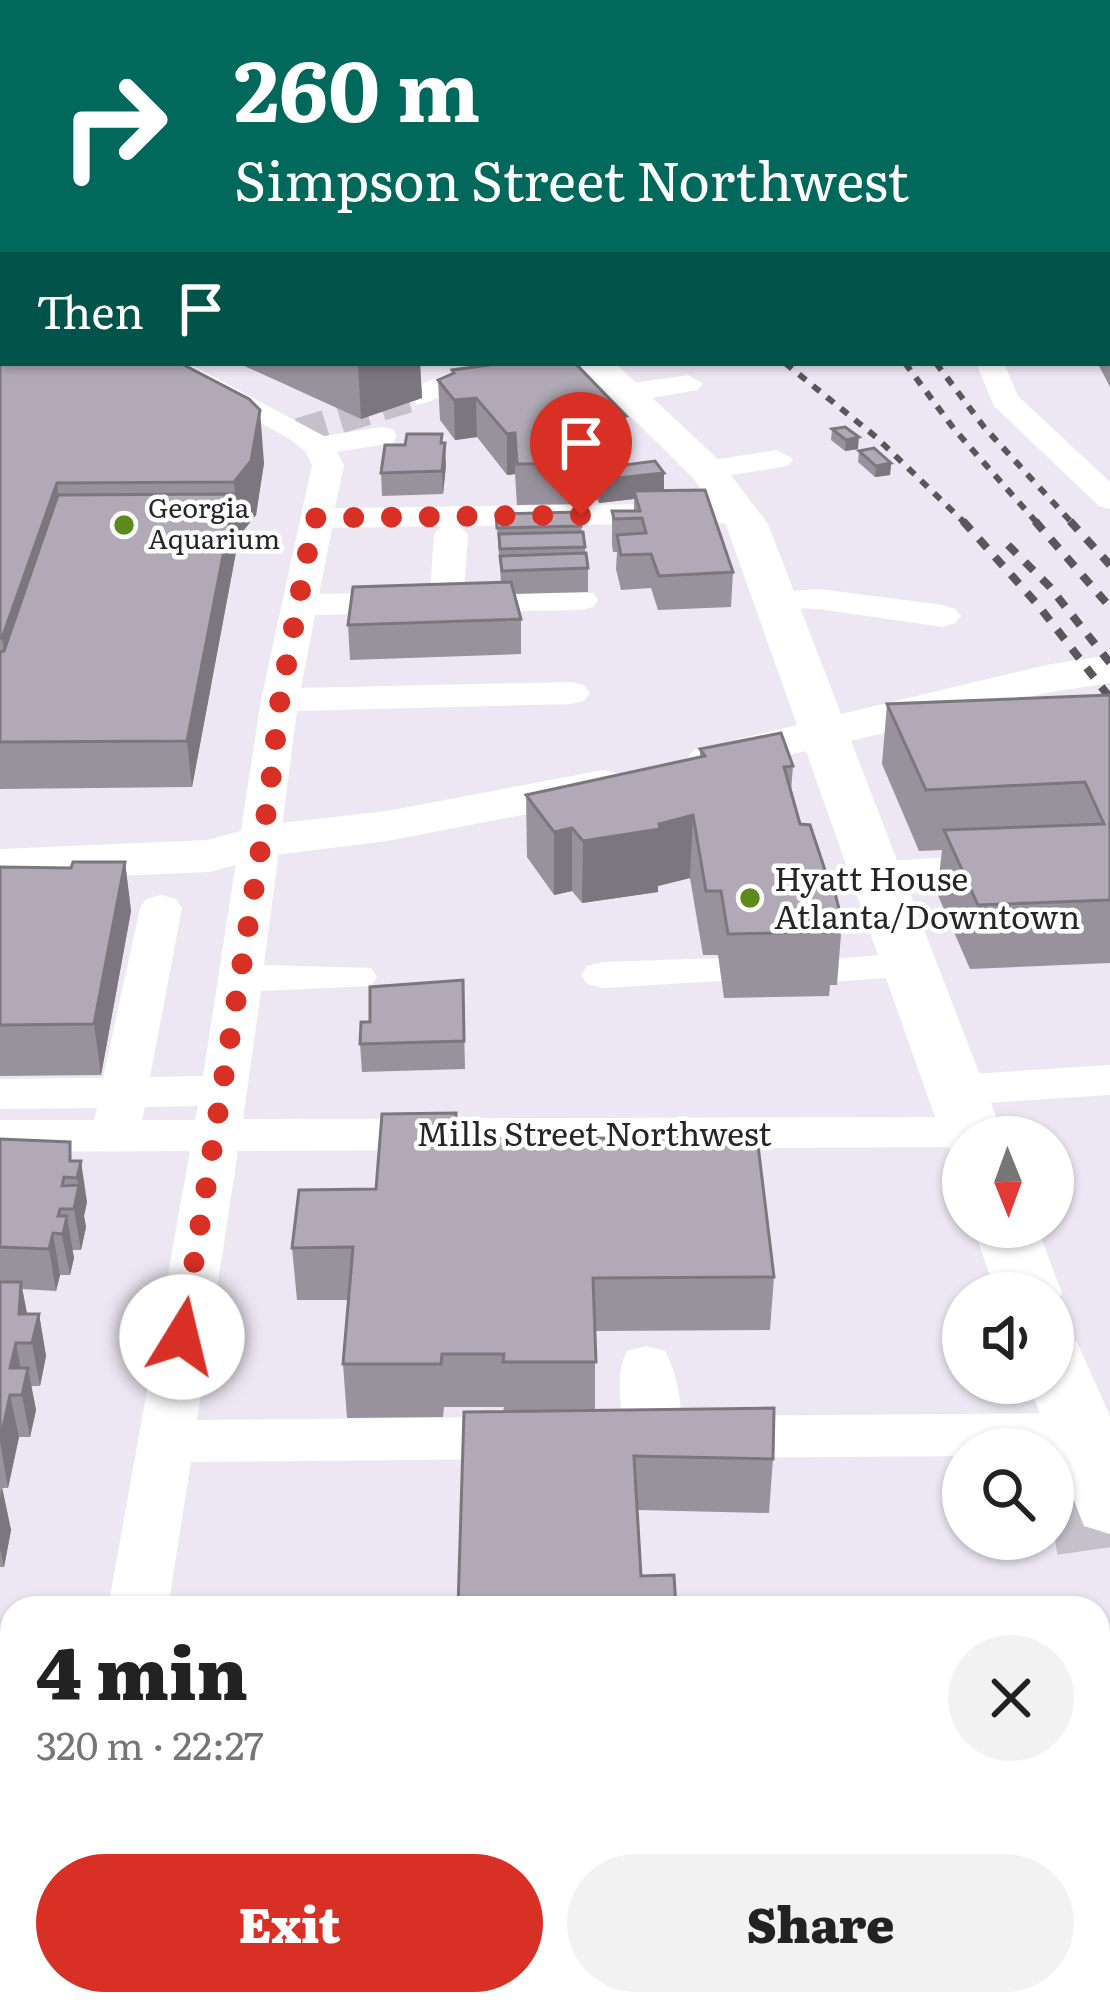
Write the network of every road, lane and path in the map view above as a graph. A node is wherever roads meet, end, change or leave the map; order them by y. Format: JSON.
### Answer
{"nodes":[{"id":1,"x":172,"y":366,"type":"edge"},
{"id":2,"x":462,"y":366,"type":"edge"},
{"id":3,"x":490,"y":366,"type":"edge"},
{"id":4,"x":587,"y":366,"type":"edge"},
{"id":5,"x":991,"y":366,"type":"edge"},
{"id":6,"x":688,"y":384,"type":"dead end"},
{"id":7,"x":628,"y":393,"type":"junction"},
{"id":8,"x":382,"y":436,"type":"dead end"},
{"id":9,"x":318,"y":446,"type":"junction"},
{"id":10,"x":777,"y":459,"type":"dead end"},
{"id":11,"x":706,"y":470,"type":"junction"},
{"id":12,"x":1110,"y":499,"type":"edge"},
{"id":13,"x":740,"y":514,"type":"junction"},
{"id":14,"x":314,"y":518,"type":"junction"},
{"id":15,"x":451,"y":534,"type":"dead end"},
{"id":16,"x":362,"y":590,"type":"edge"},
{"id":17,"x":299,"y":597,"type":"junction"},
{"id":18,"x":580,"y":600,"type":"dead end"},
{"id":19,"x":775,"y":600,"type":"junction"},
{"id":20,"x":446,"y":604,"type":"junction"},
{"id":21,"x":943,"y":616,"type":"dead end"},
{"id":22,"x":1110,"y":669,"type":"edge"},
{"id":23,"x":572,"y":693,"type":"dead end"},
{"id":24,"x":280,"y":700,"type":"junction"},
{"id":25,"x":823,"y":732,"type":"junction"},
{"id":26,"x":0,"y":829,"type":"edge"},
{"id":27,"x":262,"y":841,"type":"junction"},
{"id":28,"x":0,"y":865,"type":"edge"},
{"id":29,"x":1027,"y":865,"type":"edge"},
{"id":30,"x":875,"y":874,"type":"junction"},
{"id":31,"x":160,"y":908,"type":"dead end"},
{"id":32,"x":909,"y":966,"type":"junction"},
{"id":33,"x":832,"y":969,"type":"edge"},
{"id":34,"x":720,"y":971,"type":"dead end"},
{"id":35,"x":603,"y":975,"type":"dead end"},
{"id":36,"x":355,"y":977,"type":"dead end"},
{"id":37,"x":240,"y":978,"type":"junction"},
{"id":38,"x":1107,"y":1087,"type":"edge"},
{"id":39,"x":0,"y":1094,"type":"edge"},
{"id":40,"x":219,"y":1113,"type":"junction"},
{"id":41,"x":119,"y":1114,"type":"junction"},
{"id":42,"x":965,"y":1116,"type":"edge"},
{"id":43,"x":983,"y":1116,"type":"edge"},
{"id":44,"x":942,"y":1120,"type":"edge"},
{"id":45,"x":0,"y":1136,"type":"edge"},
{"id":46,"x":646,"y":1365,"type":"dead end"},
{"id":47,"x":1071,"y":1404,"type":"edge"},
{"id":48,"x":614,"y":1438,"type":"junction"},
{"id":49,"x":166,"y":1441,"type":"junction"},
{"id":50,"x":1100,"y":1474,"type":"edge"},
{"id":51,"x":140,"y":1596,"type":"edge"}],
"edges":[{"from":1,"to":9,"type":"street"},
{"from":2,"to":3,"type":"street"},
{"from":4,"to":7,"type":"main road"},
{"from":5,"to":12,"type":"street"},
{"from":6,"to":7,"type":"street"},
{"from":7,"to":11,"type":"main road"},
{"from":8,"to":9,"type":"street"},
{"from":9,"to":14,"type":"street"},
{"from":10,"to":11,"type":"street"},
{"from":11,"to":13,"type":"main road"},
{"from":13,"to":14,"type":"street"},
{"from":13,"to":19,"type":"main road"},
{"from":14,"to":17,"type":"street"},
{"from":15,"to":20,"type":"street"},
{"from":16,"to":17,"type":"street"},
{"from":17,"to":20,"type":"street"},
{"from":17,"to":24,"type":"street"},
{"from":18,"to":20,"type":"street"},
{"from":19,"to":21,"type":"street"},
{"from":19,"to":25,"type":"main road"},
{"from":22,"to":25,"type":"main road"},
{"from":23,"to":24,"type":"street"},
{"from":24,"to":27,"type":"street"},
{"from":25,"to":27,"type":"main road"},
{"from":25,"to":30,"type":"main road"},
{"from":26,"to":27,"type":"main road"},
{"from":27,"to":28,"type":"main road"},
{"from":27,"to":37,"type":"street"},
{"from":29,"to":30,"type":"street"},
{"from":30,"to":32,"type":"main road"},
{"from":31,"to":41,"type":"street"},
{"from":32,"to":33,"type":"street"},
{"from":32,"to":42,"type":"main road"},
{"from":34,"to":35,"type":"street"},
{"from":36,"to":37,"type":"street"},
{"from":37,"to":40,"type":"street"},
{"from":38,"to":43,"type":"street","name":"Mills Street Northwest"},
{"from":39,"to":41,"type":"street"},
{"from":40,"to":41,"type":"street","name":"Mills Street Northwest"},
{"from":40,"to":44,"type":"street","name":"Mills Street Northwest"},
{"from":40,"to":49,"type":"street"},
{"from":41,"to":45,"type":"street","name":"Mills Street Northwest"},
{"from":46,"to":48,"type":"street"},
{"from":47,"to":50,"type":"main road"},
{"from":48,"to":49,"type":"street"},
{"from":48,"to":50,"type":"street"},
{"from":49,"to":51,"type":"street"}]}
